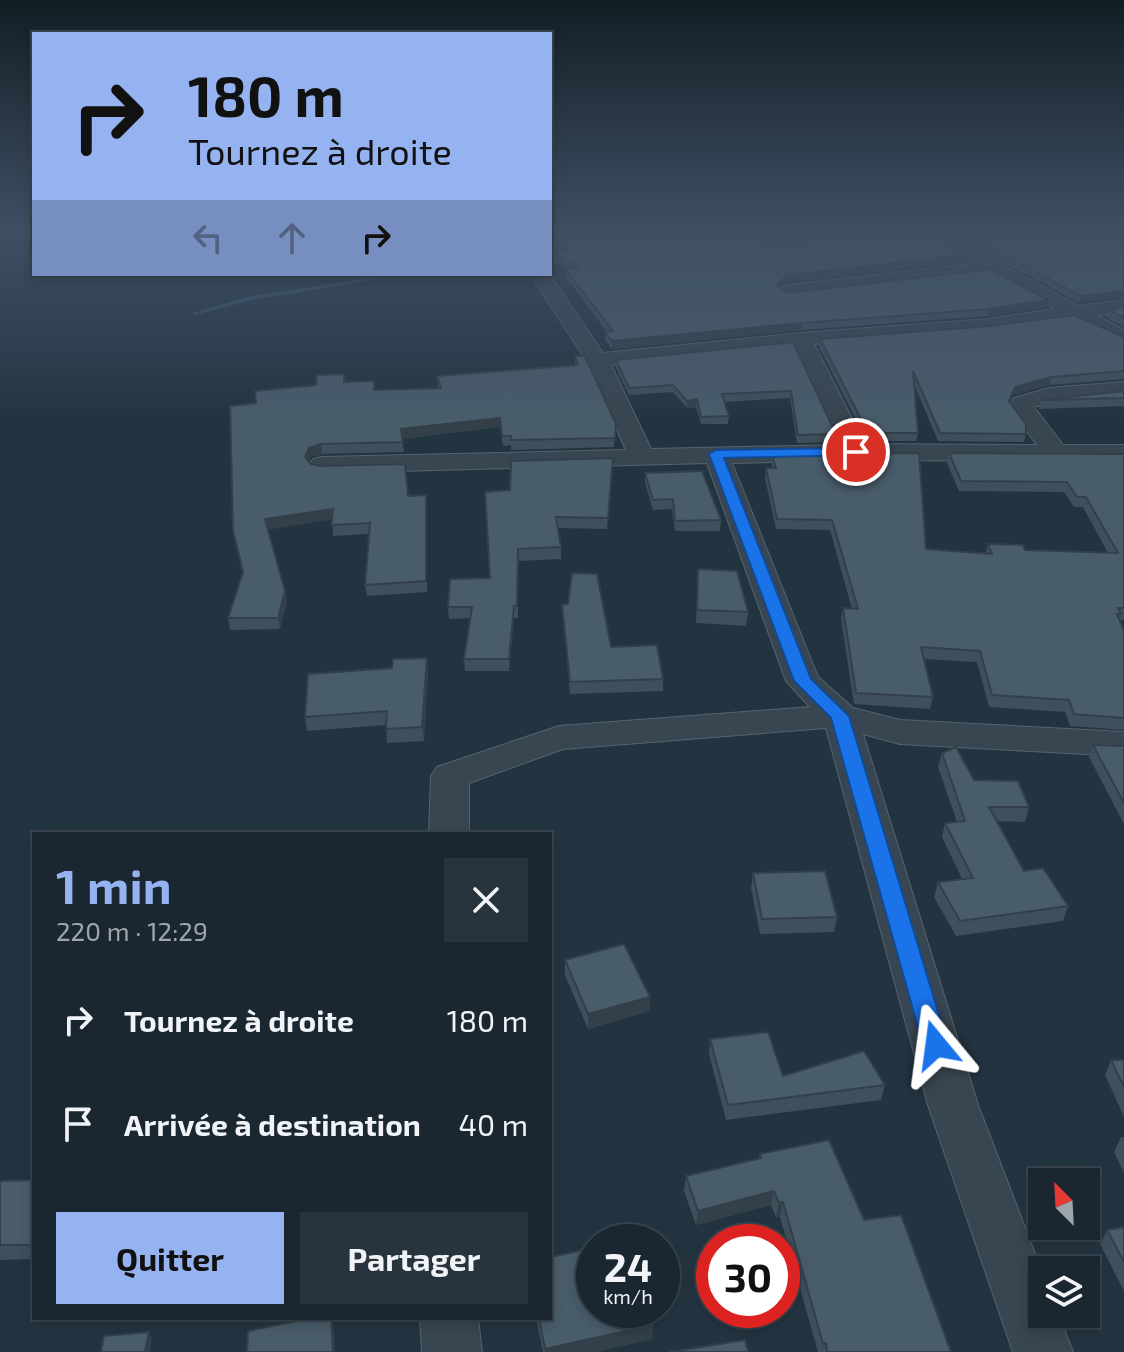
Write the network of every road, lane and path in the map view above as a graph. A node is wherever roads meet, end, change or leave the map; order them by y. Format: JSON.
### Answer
{"nodes":[{"id":1,"x":553,"y":294,"type":"edge"},
{"id":2,"x":1044,"y":294,"type":"edge"},
{"id":3,"x":1124,"y":306,"type":"edge"},
{"id":4,"x":1075,"y":311,"type":"junction"},
{"id":5,"x":801,"y":339,"type":"junction"},
{"id":6,"x":1124,"y":339,"type":"edge"},
{"id":7,"x":597,"y":360,"type":"junction"},
{"id":8,"x":1124,"y":389,"type":"edge"},
{"id":9,"x":856,"y":452,"type":"junction"},
{"id":10,"x":1055,"y":452,"type":"junction"},
{"id":11,"x":1124,"y":453,"type":"edge"},
{"id":12,"x":716,"y":454,"type":"junction"},
{"id":13,"x":642,"y":457,"type":"junction"},
{"id":14,"x":322,"y":465,"type":"edge"},
{"id":15,"x":840,"y":716,"type":"junction"},
{"id":16,"x":1124,"y":744,"type":"edge"},
{"id":17,"x":449,"y":832,"type":"edge"},
{"id":18,"x":449,"y":1320,"type":"edge"},
{"id":19,"x":452,"y":1352,"type":"edge"},
{"id":20,"x":1043,"y":1352,"type":"edge"}],
"edges":[{"from":1,"to":7,"type":"street"},
{"from":2,"to":4,"type":"street"},
{"from":3,"to":4,"type":"street"},
{"from":4,"to":5,"type":"street"},
{"from":4,"to":6,"type":"street"},
{"from":5,"to":7,"type":"street"},
{"from":5,"to":9,"type":"street"},
{"from":7,"to":13,"type":"street"},
{"from":8,"to":10,"type":"street"},
{"from":9,"to":10,"type":"street"},
{"from":9,"to":12,"type":"street"},
{"from":10,"to":11,"type":"street"},
{"from":12,"to":13,"type":"street"},
{"from":12,"to":15,"type":"street"},
{"from":13,"to":14,"type":"street"},
{"from":15,"to":16,"type":"street"},
{"from":15,"to":17,"type":"street"},
{"from":15,"to":20,"type":"street"},
{"from":18,"to":19,"type":"street"}]}
